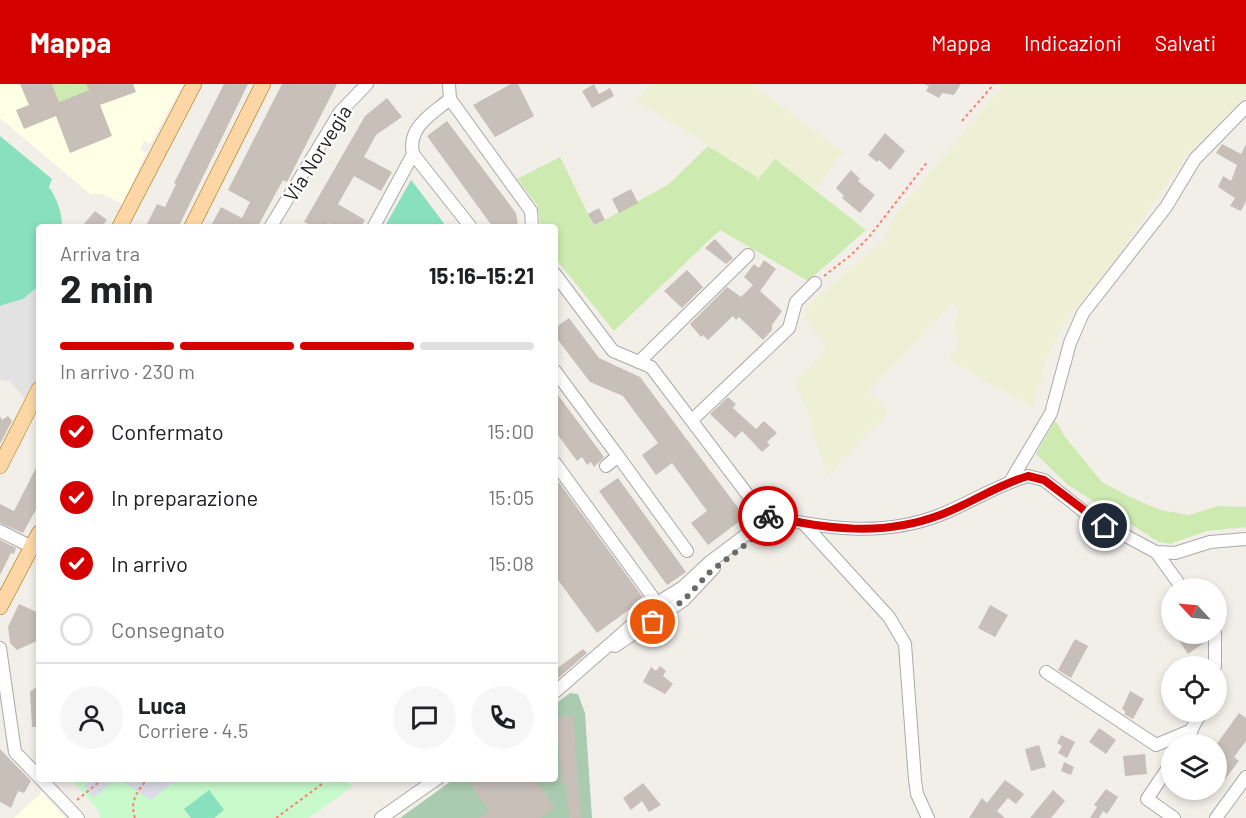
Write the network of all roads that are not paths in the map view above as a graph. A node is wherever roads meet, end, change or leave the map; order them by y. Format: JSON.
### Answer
{"nodes":[{"id":1,"x":194,"y":84,"type":"edge"},
{"id":2,"x":263,"y":84,"type":"edge"},
{"id":3,"x":367,"y":84,"type":"edge"},
{"id":4,"x":449,"y":84,"type":"edge"},
{"id":5,"x":450,"y":99,"type":"junction"},
{"id":6,"x":1246,"y":107,"type":"edge"},
{"id":7,"x":413,"y":154,"type":"junction"},
{"id":8,"x":121,"y":224,"type":"edge"},
{"id":9,"x":193,"y":224,"type":"edge"},
{"id":10,"x":272,"y":224,"type":"edge"},
{"id":11,"x":375,"y":224,"type":"edge"},
{"id":12,"x":468,"y":224,"type":"edge"},
{"id":13,"x":532,"y":224,"type":"edge"},
{"id":14,"x":748,"y":255,"type":"dead end"},
{"id":15,"x":558,"y":278,"type":"edge"},
{"id":16,"x":815,"y":283,"type":"road end"},
{"id":17,"x":639,"y":362,"type":"junction"},
{"id":18,"x":558,"y":375,"type":"edge"},
{"id":19,"x":36,"y":394,"type":"edge"},
{"id":20,"x":692,"y":420,"type":"junction"},
{"id":21,"x":618,"y":456,"type":"junction"},
{"id":22,"x":0,"y":466,"type":"edge"},
{"id":23,"x":606,"y":466,"type":"dead end"},
{"id":24,"x":558,"y":467,"type":"edge"},
{"id":25,"x":1010,"y":482,"type":"junction"},
{"id":26,"x":763,"y":515,"type":"junction"},
{"id":27,"x":804,"y":524,"type":"junction"},
{"id":28,"x":0,"y":531,"type":"edge"},
{"id":29,"x":1246,"y":539,"type":"edge"},
{"id":30,"x":35,"y":540,"type":"edge"},
{"id":31,"x":687,"y":551,"type":"dead end"},
{"id":32,"x":1156,"y":552,"type":"junction"},
{"id":33,"x":1175,"y":578,"type":"edge"},
{"id":34,"x":657,"y":603,"type":"junction"},
{"id":35,"x":0,"y":607,"type":"edge"},
{"id":36,"x":0,"y":648,"type":"edge"},
{"id":37,"x":598,"y":652,"type":"junction"},
{"id":38,"x":1046,"y":672,"type":"dead end"},
{"id":39,"x":558,"y":689,"type":"edge"},
{"id":40,"x":1196,"y":722,"type":"edge"},
{"id":41,"x":1192,"y":730,"type":"junction"},
{"id":42,"x":1189,"y":734,"type":"edge"},
{"id":43,"x":36,"y":774,"type":"edge"},
{"id":44,"x":1246,"y":777,"type":"edge"},
{"id":45,"x":1161,"y":779,"type":"edge"},
{"id":46,"x":44,"y":782,"type":"edge"},
{"id":47,"x":432,"y":782,"type":"edge"},
{"id":48,"x":78,"y":818,"type":"edge"},
{"id":49,"x":381,"y":818,"type":"edge"},
{"id":50,"x":928,"y":818,"type":"edge"},
{"id":51,"x":1174,"y":818,"type":"edge"},
{"id":52,"x":1216,"y":818,"type":"edge"}],
"edges":[{"from":1,"to":8,"type":"main road"},
{"from":2,"to":9,"type":"main road"},
{"from":3,"to":10,"type":"street","name":"Via Norvegia"},
{"from":4,"to":5,"type":"street"},
{"from":5,"to":7,"type":"street"},
{"from":5,"to":13,"type":"street"},
{"from":6,"to":25,"type":"street"},
{"from":7,"to":11,"type":"street"},
{"from":7,"to":12,"type":"street"},
{"from":14,"to":17,"type":"street"},
{"from":15,"to":17,"type":"street"},
{"from":16,"to":20,"type":"street"},
{"from":17,"to":20,"type":"street"},
{"from":18,"to":21,"type":"street"},
{"from":19,"to":22,"type":"main road"},
{"from":20,"to":26,"type":"street"},
{"from":21,"to":23,"type":"street"},
{"from":21,"to":31,"type":"street"},
{"from":24,"to":34,"type":"street"},
{"from":25,"to":27,"type":"street"},
{"from":25,"to":32,"type":"street"},
{"from":26,"to":27,"type":"street"},
{"from":26,"to":34,"type":"street"},
{"from":26,"to":37,"type":"street"},
{"from":27,"to":50,"type":"street"},
{"from":28,"to":30,"type":"street"},
{"from":29,"to":32,"type":"street"},
{"from":30,"to":35,"type":"main road"},
{"from":32,"to":33,"type":"street"},
{"from":34,"to":37,"type":"street"},
{"from":36,"to":43,"type":"street"},
{"from":37,"to":39,"type":"street"},
{"from":38,"to":41,"type":"street"},
{"from":40,"to":41,"type":"street"},
{"from":41,"to":42,"type":"street"},
{"from":44,"to":52,"type":"street"},
{"from":45,"to":51,"type":"street"},
{"from":46,"to":48,"type":"street"},
{"from":47,"to":49,"type":"street"}]}
